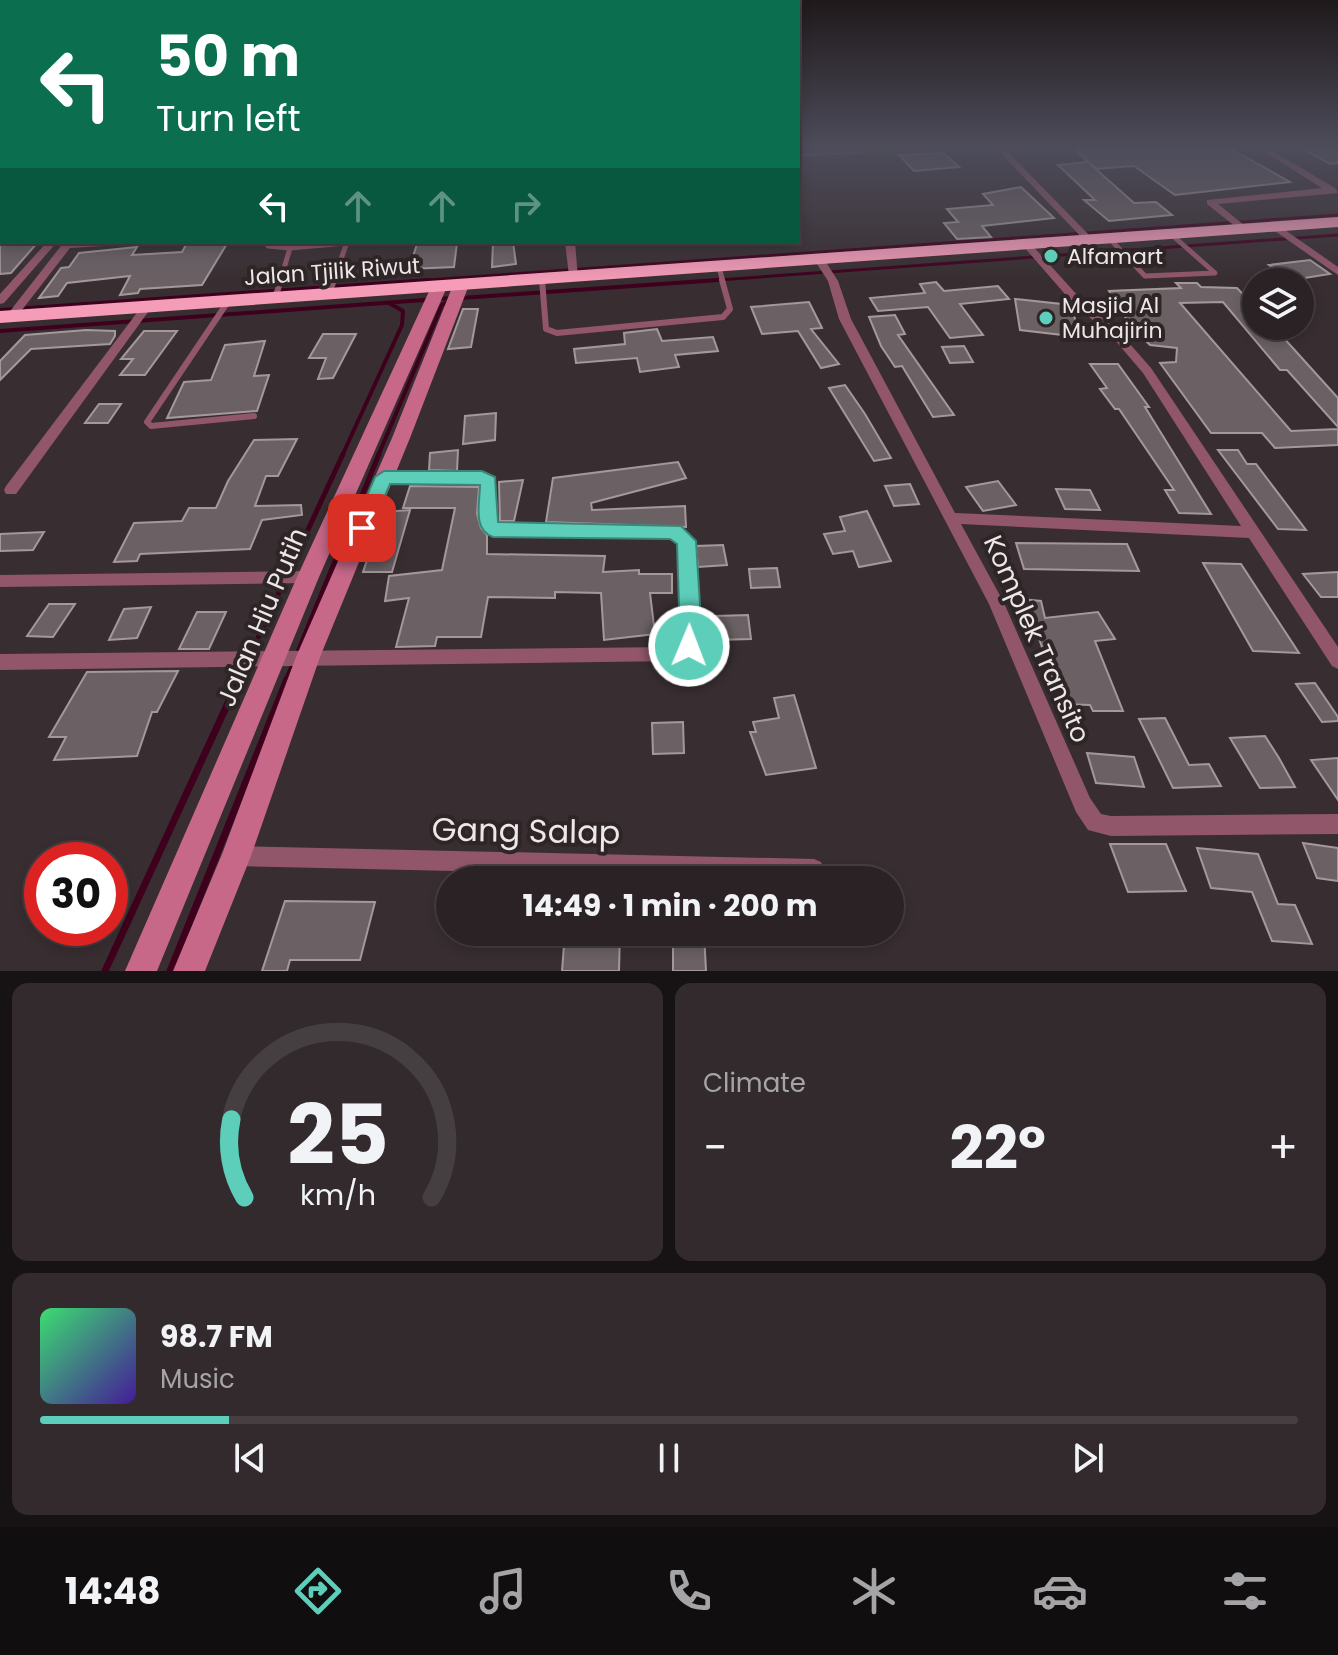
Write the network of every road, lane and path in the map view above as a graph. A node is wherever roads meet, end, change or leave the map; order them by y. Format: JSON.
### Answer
{"nodes":[{"id":1,"x":1042,"y":191,"type":"edge"},
{"id":2,"x":1335,"y":192,"type":"edge"},
{"id":3,"x":1338,"y":222,"type":"edge"},
{"id":4,"x":1275,"y":227,"type":"junction"},
{"id":5,"x":1244,"y":229,"type":"junction"},
{"id":6,"x":1172,"y":235,"type":"junction"},
{"id":7,"x":1110,"y":239,"type":"junction"},
{"id":8,"x":1090,"y":241,"type":"junction"},
{"id":9,"x":50,"y":244,"type":"edge"},
{"id":10,"x":68,"y":244,"type":"edge"},
{"id":11,"x":268,"y":244,"type":"edge"},
{"id":12,"x":336,"y":244,"type":"edge"},
{"id":13,"x":347,"y":244,"type":"edge"},
{"id":14,"x":570,"y":244,"type":"edge"},
{"id":15,"x":1027,"y":245,"type":"junction"},
{"id":16,"x":290,"y":248,"type":"junction"},
{"id":17,"x":820,"y":261,"type":"junction"},
{"id":18,"x":719,"y":267,"type":"junction"},
{"id":19,"x":1338,"y":272,"type":"edge"},
{"id":20,"x":574,"y":276,"type":"junction"},
{"id":21,"x":542,"y":279,"type":"junction"},
{"id":22,"x":450,"y":286,"type":"junction"},
{"id":23,"x":329,"y":294,"type":"junction"},
{"id":24,"x":274,"y":299,"type":"junction"},
{"id":25,"x":0,"y":301,"type":"edge"},
{"id":26,"x":227,"y":303,"type":"junction"},
{"id":27,"x":146,"y":308,"type":"junction"},
{"id":28,"x":5,"y":317,"type":"edge"},
{"id":29,"x":254,"y":416,"type":"dead end"},
{"id":30,"x":373,"y":437,"type":"junction"},
{"id":31,"x":401,"y":438,"type":"junction"},
{"id":32,"x":384,"y":477,"type":"junction"},
{"id":33,"x":11,"y":490,"type":"dead end"},
{"id":34,"x":952,"y":518,"type":"junction"},
{"id":35,"x":1252,"y":532,"type":"junction"},
{"id":36,"x":308,"y":577,"type":"junction"},
{"id":37,"x":0,"y":581,"type":"edge"},
{"id":38,"x":275,"y":657,"type":"junction"},
{"id":39,"x":308,"y":657,"type":"junction"},
{"id":40,"x":1338,"y":661,"type":"edge"},
{"id":41,"x":0,"y":662,"type":"edge"},
{"id":42,"x":1338,"y":824,"type":"edge"},
{"id":43,"x":236,"y":856,"type":"junction"},
{"id":44,"x":681,"y":866,"type":"edge"},
{"id":45,"x":141,"y":971,"type":"edge"},
{"id":46,"x":189,"y":971,"type":"edge"}],
"edges":[{"from":1,"to":8,"type":"street"},
{"from":2,"to":5,"type":"street"},
{"from":3,"to":4,"type":"highway","name":"Jalan Tjilik Riwut"},
{"from":4,"to":5,"type":"highway","name":"Jalan Tjilik Riwut"},
{"from":4,"to":19,"type":"street"},
{"from":5,"to":6,"type":"highway","name":"Jalan Tjilik Riwut"},
{"from":6,"to":7,"type":"highway","name":"Jalan Tjilik Riwut"},
{"from":6,"to":7,"type":"lane"},
{"from":7,"to":8,"type":"highway","name":"Jalan Tjilik Riwut"},
{"from":8,"to":15,"type":"highway","name":"Jalan Tjilik Riwut"},
{"from":9,"to":25,"type":"street"},
{"from":10,"to":28,"type":"street"},
{"from":11,"to":16,"type":"lane"},
{"from":12,"to":16,"type":"lane"},
{"from":13,"to":23,"type":"lane"},
{"from":14,"to":20,"type":"street"},
{"from":15,"to":17,"type":"highway","name":"Jalan Tjilik Riwut"},
{"from":15,"to":35,"type":"street"},
{"from":16,"to":24,"type":"lane"},
{"from":17,"to":18,"type":"highway","name":"Jalan Tjilik Riwut"},
{"from":17,"to":34,"type":"street","name":"Komplek Transito"},
{"from":18,"to":20,"type":"highway","name":"Jalan Tjilik Riwut"},
{"from":18,"to":21,"type":"lane"},
{"from":20,"to":21,"type":"highway","name":"Jalan Tjilik Riwut"},
{"from":21,"to":22,"type":"highway","name":"Jalan Tjilik Riwut"},
{"from":22,"to":23,"type":"highway","name":"Jalan Tjilik Riwut"},
{"from":22,"to":30,"type":"street","name":"Jalan Hiu Putih"},
{"from":22,"to":31,"type":"street"},
{"from":23,"to":24,"type":"highway","name":"Jalan Tjilik Riwut"},
{"from":24,"to":26,"type":"highway","name":"Jalan Tjilik Riwut"},
{"from":26,"to":27,"type":"highway","name":"Jalan Tjilik Riwut"},
{"from":26,"to":29,"type":"lane"},
{"from":27,"to":28,"type":"highway","name":"Jalan Tjilik Riwut"},
{"from":27,"to":33,"type":"street"},
{"from":30,"to":31,"type":"street"},
{"from":30,"to":36,"type":"street","name":"Jalan Hiu Putih"},
{"from":31,"to":32,"type":"street"},
{"from":32,"to":39,"type":"street"},
{"from":32,"to":39,"type":"street"},
{"from":34,"to":35,"type":"street"},
{"from":34,"to":42,"type":"street","name":"Komplek Transito"},
{"from":35,"to":40,"type":"street"},
{"from":36,"to":37,"type":"street"},
{"from":36,"to":38,"type":"street","name":"Jalan Hiu Putih"},
{"from":38,"to":39,"type":"street"},
{"from":38,"to":41,"type":"street"},
{"from":38,"to":45,"type":"street","name":"Jalan Hiu Putih"},
{"from":39,"to":43,"type":"street"},
{"from":43,"to":44,"type":"street","name":"Gang Salap"},
{"from":43,"to":46,"type":"street"}]}
